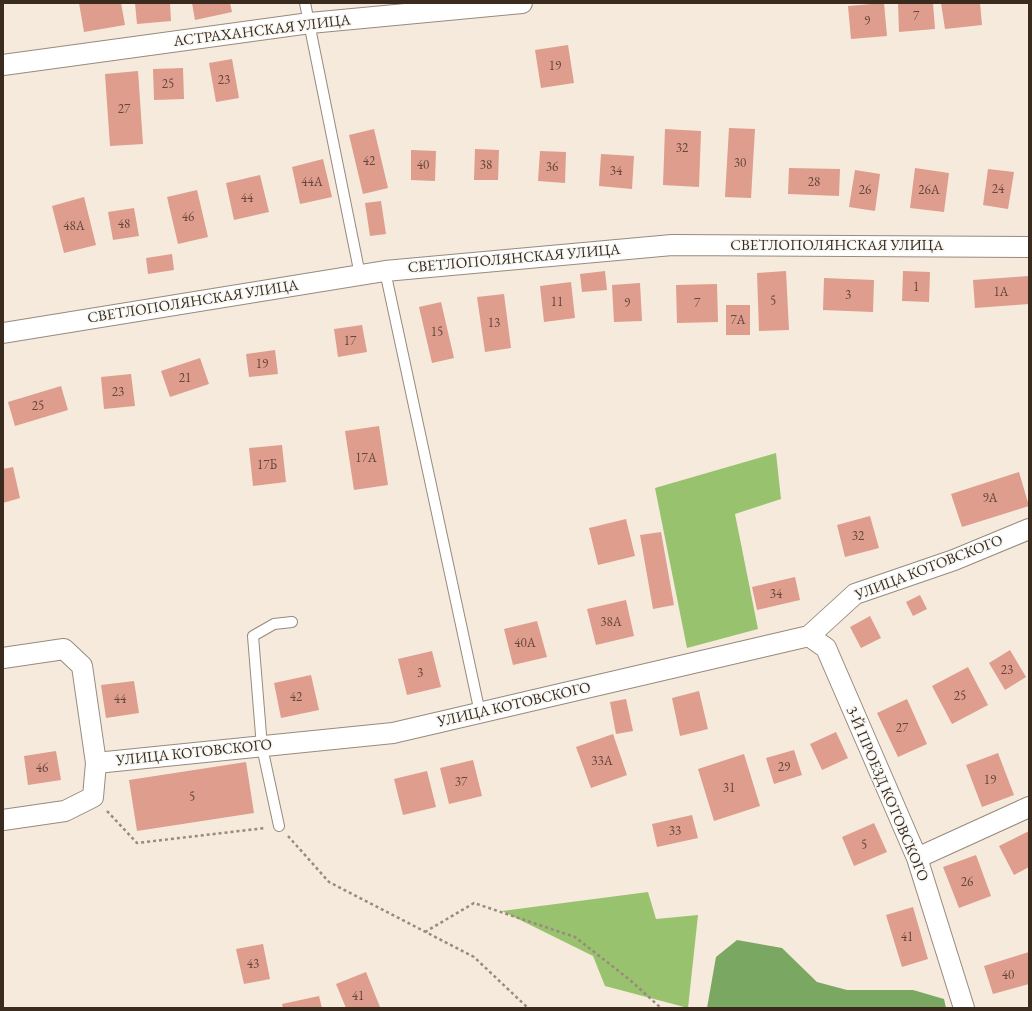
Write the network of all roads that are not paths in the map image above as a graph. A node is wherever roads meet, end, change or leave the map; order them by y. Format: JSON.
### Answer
{"nodes":[{"id":1,"x":305,"y":3,"type":"edge"},
{"id":2,"x":522,"y":3,"type":"edge"},
{"id":3,"x":310,"y":23,"type":"junction"},
{"id":4,"x":3,"y":65,"type":"edge"},
{"id":5,"x":1029,"y":247,"type":"edge"},
{"id":6,"x":385,"y":271,"type":"junction"},
{"id":7,"x":360,"y":275,"type":"junction"},
{"id":8,"x":3,"y":333,"type":"edge"},
{"id":9,"x":1029,"y":529,"type":"edge"},
{"id":10,"x":292,"y":622,"type":"dead end"},
{"id":11,"x":809,"y":636,"type":"junction"},
{"id":12,"x":3,"y":658,"type":"edge"},
{"id":13,"x":480,"y":713,"type":"junction"},
{"id":14,"x":262,"y":747,"type":"junction"},
{"id":15,"x":96,"y":763,"type":"junction"},
{"id":16,"x":1029,"y":807,"type":"edge"},
{"id":17,"x":3,"y":820,"type":"edge"},
{"id":18,"x":279,"y":826,"type":"road end"},
{"id":19,"x":917,"y":858,"type":"junction"},
{"id":20,"x":964,"y":1008,"type":"edge"}],
"edges":[{"from":1,"to":3,"type":"lane"},
{"from":2,"to":3,"type":"street","name":"АСТРАХАНСКАЯ УЛИЦА"},
{"from":3,"to":4,"type":"street","name":"АСТРАХАНСКАЯ УЛИЦА"},
{"from":3,"to":7,"type":"lane"},
{"from":5,"to":6,"type":"street","name":"СВЕТЛОПОЛЯНСКАЯ УЛИЦА"},
{"from":6,"to":7,"type":"street","name":"СВЕТЛОПОЛЯНСКАЯ УЛИЦА"},
{"from":6,"to":13,"type":"lane"},
{"from":7,"to":8,"type":"street","name":"СВЕТЛОПОЛЯНСКАЯ УЛИЦА"},
{"from":9,"to":11,"type":"street","name":"УЛИЦА КОТОВСКОГО"},
{"from":10,"to":14,"type":"lane"},
{"from":11,"to":13,"type":"street","name":"УЛИЦА КОТОВСКОГО"},
{"from":11,"to":19,"type":"street","name":"3-Й ПРОЕЗД КОТОВСКОГО"},
{"from":12,"to":15,"type":"street"},
{"from":13,"to":14,"type":"street","name":"УЛИЦА КОТОВСКОГО"},
{"from":14,"to":15,"type":"street","name":"УЛИЦА КОТОВСКОГО"},
{"from":14,"to":18,"type":"lane"},
{"from":15,"to":17,"type":"street","name":"УЛИЦА КОТОВСКОГО"},
{"from":16,"to":19,"type":"street"},
{"from":19,"to":20,"type":"street","name":"3-Й ПРОЕЗД КОТОВСКОГО"}]}
